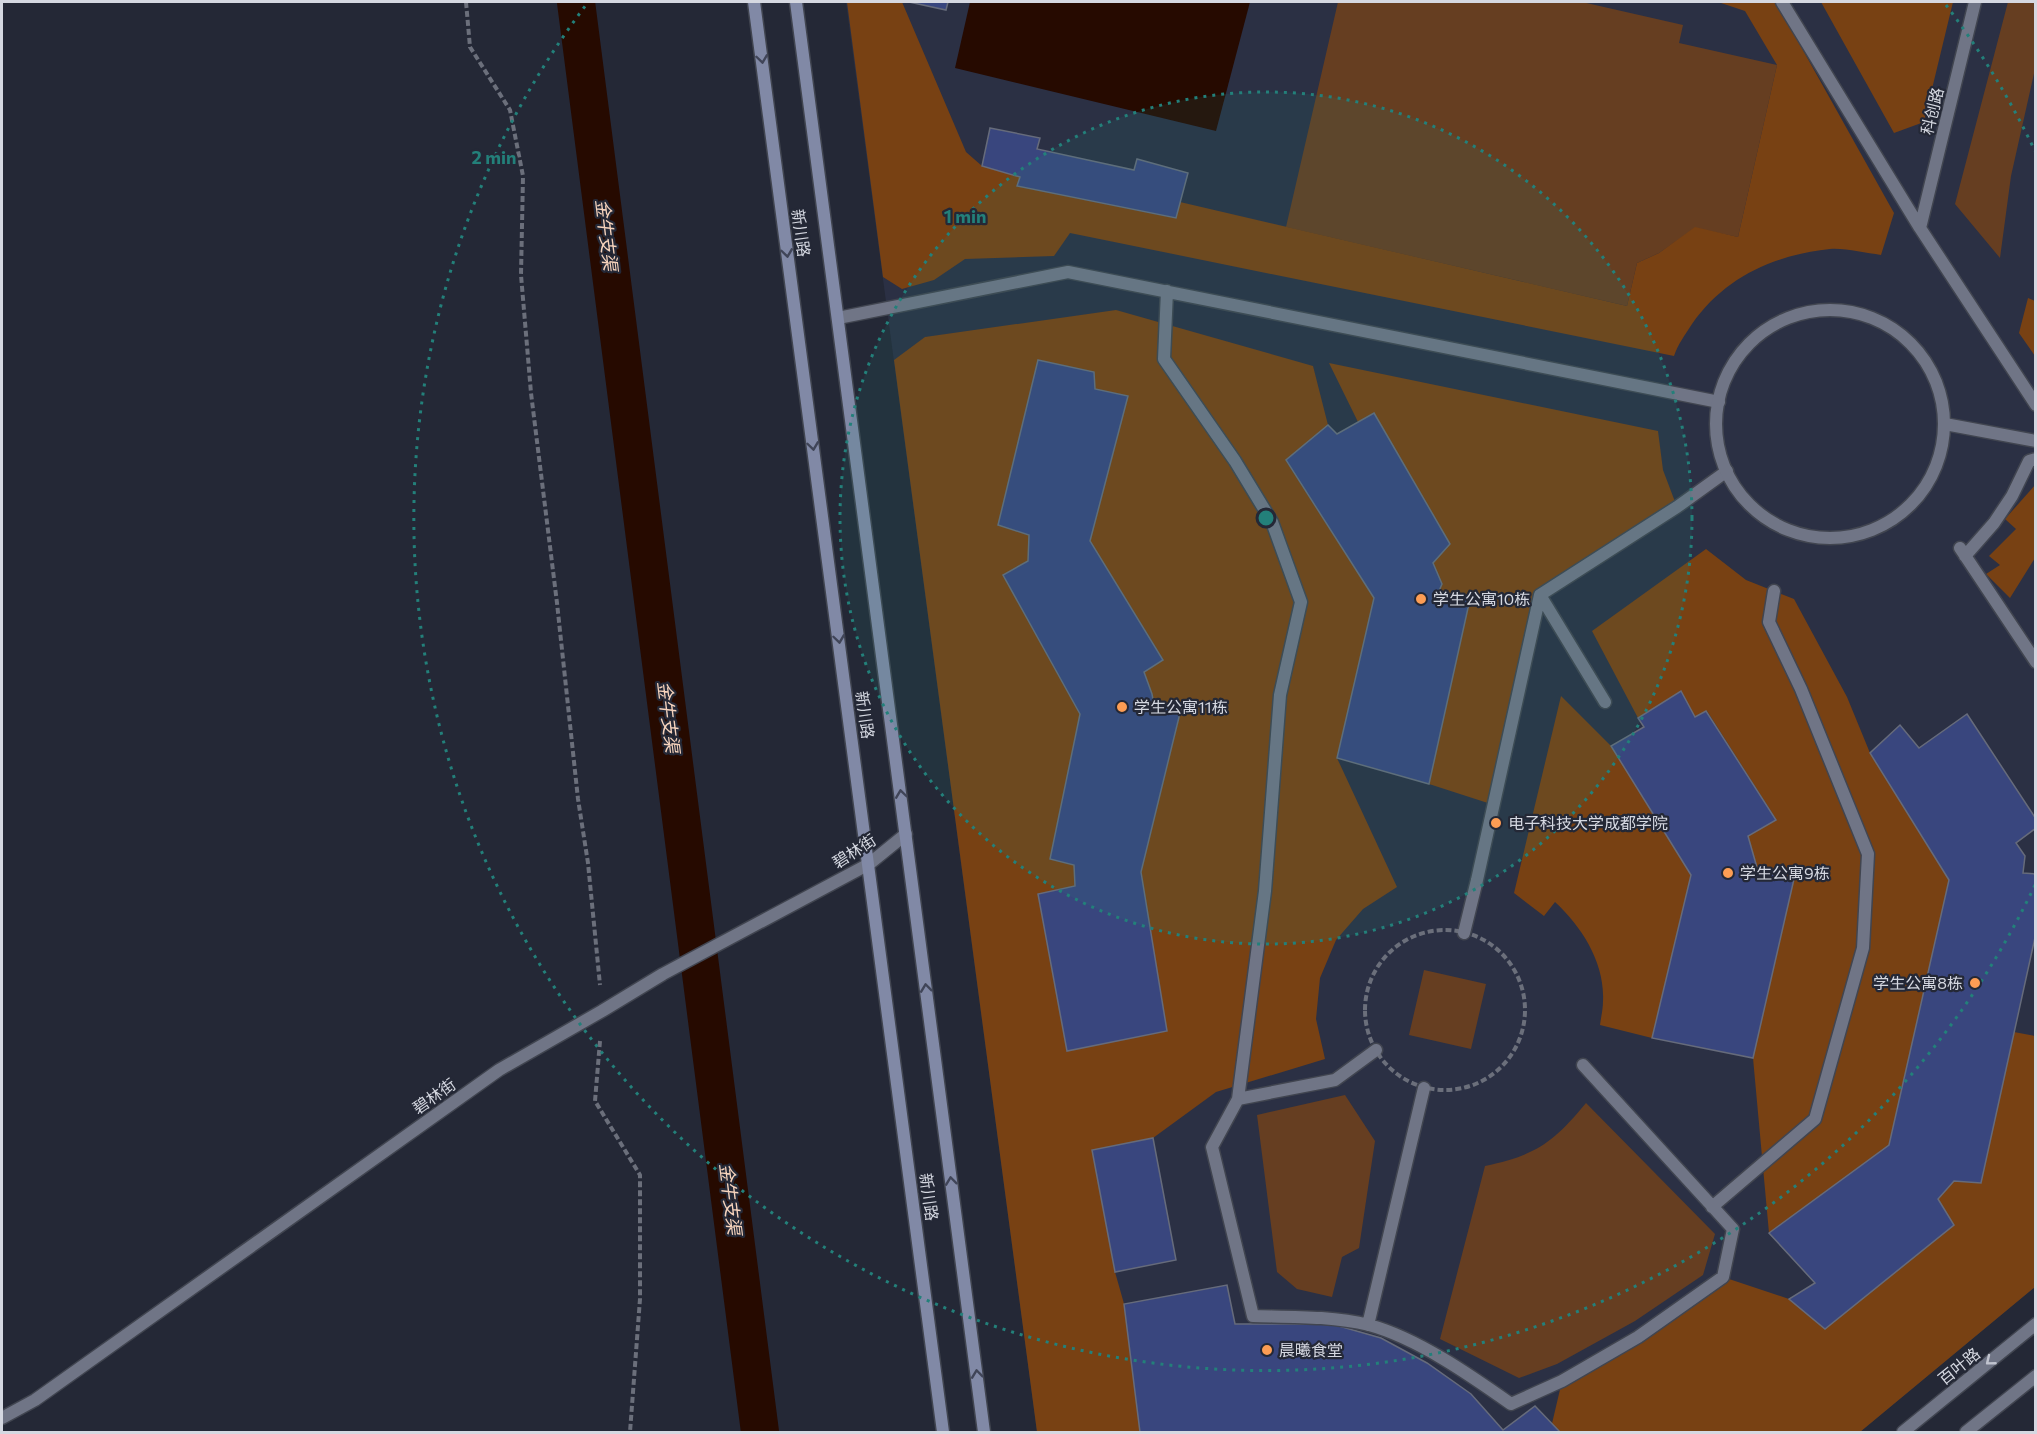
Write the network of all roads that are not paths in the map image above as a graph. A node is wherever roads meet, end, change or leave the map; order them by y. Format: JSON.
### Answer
{"nodes":[{"id":1,"x":754,"y":2,"type":"edge"},
{"id":2,"x":796,"y":2,"type":"edge"},
{"id":3,"x":1782,"y":2,"type":"edge"},
{"id":4,"x":1975,"y":2,"type":"edge"},
{"id":5,"x":1920,"y":228,"type":"junction"},
{"id":6,"x":1167,"y":291,"type":"junction"},
{"id":7,"x":838,"y":318,"type":"junction"},
{"id":8,"x":1719,"y":402,"type":"junction"},
{"id":9,"x":2036,"y":405,"type":"edge"},
{"id":10,"x":1945,"y":424,"type":"junction"},
{"id":11,"x":2036,"y":441,"type":"edge"},
{"id":12,"x":2036,"y":459,"type":"edge"},
{"id":13,"x":1727,"y":471,"type":"junction"},
{"id":14,"x":1774,"y":591,"type":"dead end"},
{"id":15,"x":1540,"y":596,"type":"junction"},
{"id":16,"x":2036,"y":662,"type":"edge"},
{"id":17,"x":1605,"y":702,"type":"dead end"},
{"id":18,"x":906,"y":834,"type":"junction"},
{"id":19,"x":868,"y":864,"type":"junction"},
{"id":20,"x":1464,"y":933,"type":"road end"},
{"id":21,"x":1376,"y":1050,"type":"road end"},
{"id":22,"x":1583,"y":1065,"type":"dead end"},
{"id":23,"x":1424,"y":1088,"type":"road end"},
{"id":24,"x":1238,"y":1099,"type":"junction"},
{"id":25,"x":1712,"y":1207,"type":"junction"},
{"id":26,"x":2036,"y":1324,"type":"edge"},
{"id":27,"x":1368,"y":1325,"type":"junction"},
{"id":28,"x":2036,"y":1376,"type":"edge"},
{"id":29,"x":2,"y":1418,"type":"edge"},
{"id":30,"x":943,"y":1432,"type":"edge"},
{"id":31,"x":984,"y":1432,"type":"edge"},
{"id":32,"x":1903,"y":1432,"type":"edge"},
{"id":33,"x":1966,"y":1432,"type":"edge"}],
"edges":[{"from":1,"to":19,"type":"main road","name":"新川路","one_way":true},
{"from":2,"to":7,"type":"main road","name":"新川路"},
{"from":3,"to":5,"type":"street"},
{"from":4,"to":5,"type":"street","name":"科创路"},
{"from":5,"to":9,"type":"street"},
{"from":6,"to":7,"type":"street"},
{"from":6,"to":8,"type":"street"},
{"from":6,"to":24,"type":"street"},
{"from":18,"to":7,"type":"main road","name":"新川路","one_way":true},
{"from":8,"to":10,"type":"street"},
{"from":8,"to":13,"type":"street"},
{"from":10,"to":11,"type":"street"},
{"from":10,"to":13,"type":"street"},
{"from":12,"to":16,"type":"street"},
{"from":13,"to":15,"type":"street"},
{"from":14,"to":25,"type":"street"},
{"from":15,"to":17,"type":"street"},
{"from":15,"to":20,"type":"street"},
{"from":18,"to":19,"type":"street","name":"碧林街"},
{"from":31,"to":18,"type":"main road","name":"新川路","one_way":true},
{"from":19,"to":29,"type":"street","name":"碧林街"},
{"from":19,"to":30,"type":"main road","name":"新川路"},
{"from":21,"to":24,"type":"street"},
{"from":22,"to":25,"type":"street"},
{"from":23,"to":27,"type":"street"},
{"from":24,"to":27,"type":"street"},
{"from":25,"to":27,"type":"street"},
{"from":26,"to":32,"type":"street","name":"百叶路","one_way":true},
{"from":28,"to":33,"type":"street"}]}
